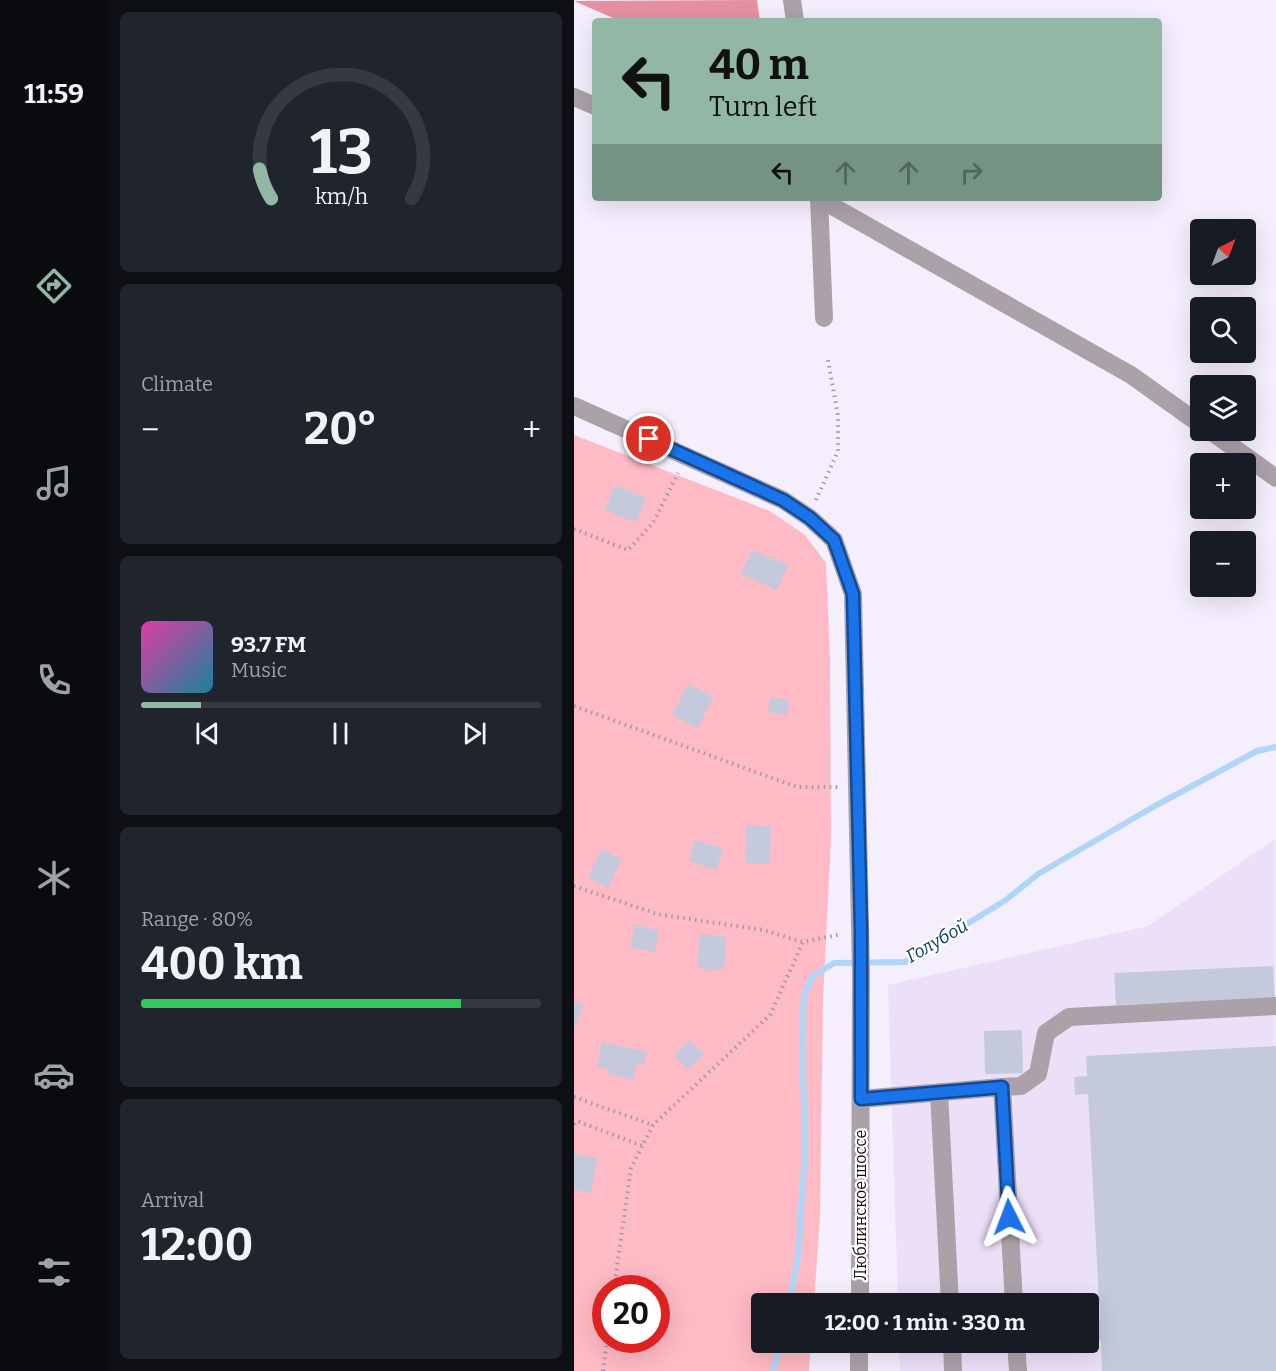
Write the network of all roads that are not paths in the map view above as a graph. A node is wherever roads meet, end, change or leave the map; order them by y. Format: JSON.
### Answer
{"nodes":[{"id":1,"x":792,"y":0,"type":"edge"},
{"id":2,"x":795,"y":18,"type":"edge"},
{"id":3,"x":574,"y":97,"type":"edge"},
{"id":4,"x":592,"y":105,"type":"edge"},
{"id":5,"x":819,"y":201,"type":"edge"},
{"id":6,"x":824,"y":201,"type":"edge"},
{"id":7,"x":824,"y":318,"type":"dead end"},
{"id":8,"x":574,"y":406,"type":"edge"},
{"id":9,"x":1190,"y":417,"type":"edge"},
{"id":10,"x":1224,"y":441,"type":"edge"},
{"id":11,"x":1276,"y":478,"type":"edge"},
{"id":12,"x":1276,"y":1006,"type":"edge"},
{"id":13,"x":1002,"y":1087,"type":"junction"},
{"id":14,"x":939,"y":1092,"type":"junction"},
{"id":15,"x":861,"y":1099,"type":"junction"},
{"id":16,"x":860,"y":1293,"type":"edge"},
{"id":17,"x":949,"y":1293,"type":"edge"},
{"id":18,"x":1013,"y":1293,"type":"edge"},
{"id":19,"x":859,"y":1353,"type":"edge"},
{"id":20,"x":952,"y":1353,"type":"edge"},
{"id":21,"x":1017,"y":1353,"type":"edge"},
{"id":22,"x":859,"y":1371,"type":"edge"},
{"id":23,"x":953,"y":1371,"type":"edge"},
{"id":24,"x":1018,"y":1371,"type":"edge"}],
"edges":[{"from":1,"to":2,"type":"street"},
{"from":3,"to":4,"type":"street"},
{"from":5,"to":7,"type":"street"},
{"from":6,"to":9,"type":"street"},
{"from":8,"to":15,"type":"street","name":"Люблинское шоссе"},
{"from":10,"to":11,"type":"street"},
{"from":12,"to":13,"type":"street"},
{"from":13,"to":14,"type":"street"},
{"from":13,"to":18,"type":"street"},
{"from":14,"to":15,"type":"street"},
{"from":14,"to":17,"type":"street"},
{"from":15,"to":16,"type":"street","name":"Люблинское шоссе"},
{"from":19,"to":22,"type":"street"},
{"from":20,"to":23,"type":"street"},
{"from":21,"to":24,"type":"street"}]}
